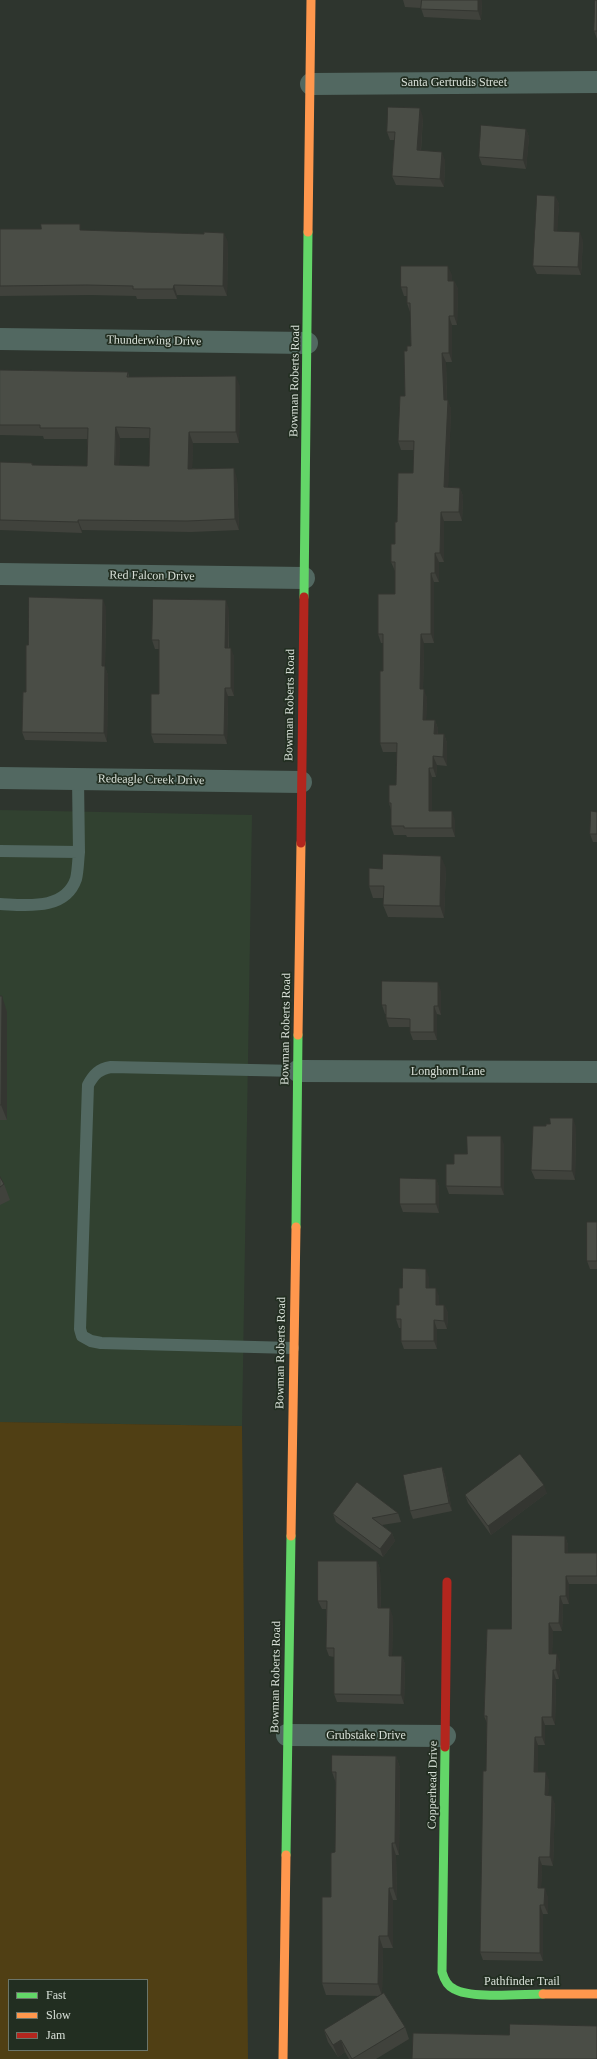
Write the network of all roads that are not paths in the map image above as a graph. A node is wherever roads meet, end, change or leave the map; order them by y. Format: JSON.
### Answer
{"nodes":[{"id":1,"x":311,"y":0,"type":"edge"},
{"id":2,"x":597,"y":82,"type":"edge"},
{"id":3,"x":311,"y":84,"type":"junction"},
{"id":4,"x":0,"y":339,"type":"edge"},
{"id":5,"x":307,"y":344,"type":"junction"},
{"id":6,"x":0,"y":574,"type":"edge"},
{"id":7,"x":304,"y":578,"type":"junction"},
{"id":8,"x":0,"y":778,"type":"edge"},
{"id":9,"x":78,"y":779,"type":"junction"},
{"id":10,"x":301,"y":782,"type":"junction"},
{"id":11,"x":0,"y":851,"type":"edge"},
{"id":12,"x":79,"y":852,"type":"junction"},
{"id":13,"x":0,"y":904,"type":"edge"},
{"id":14,"x":298,"y":1071,"type":"junction"},
{"id":15,"x":597,"y":1072,"type":"edge"},
{"id":16,"x":293,"y":1348,"type":"junction"},
{"id":17,"x":447,"y":1582,"type":"dead end"},
{"id":18,"x":287,"y":1735,"type":"junction"},
{"id":19,"x":445,"y":1736,"type":"junction"},
{"id":20,"x":449,"y":1987,"type":"joint"},
{"id":21,"x":597,"y":1994,"type":"edge"},
{"id":22,"x":283,"y":2059,"type":"edge"}],
"edges":[{"from":1,"to":3,"type":"street","name":"Bowman Roberts Road"},
{"from":2,"to":3,"type":"street","name":"Santa Gertrudis Street"},
{"from":3,"to":5,"type":"street","name":"Bowman Roberts Road"},
{"from":4,"to":5,"type":"street","name":"Thunderwing Drive"},
{"from":5,"to":7,"type":"street","name":"Bowman Roberts Road"},
{"from":6,"to":7,"type":"street","name":"Red Falcon Drive"},
{"from":7,"to":10,"type":"street","name":"Bowman Roberts Road"},
{"from":8,"to":9,"type":"street","name":"Redeagle Creek Drive"},
{"from":9,"to":10,"type":"street","name":"Redeagle Creek Drive"},
{"from":9,"to":12,"type":"lane"},
{"from":10,"to":14,"type":"street","name":"Bowman Roberts Road"},
{"from":11,"to":12,"type":"lane"},
{"from":12,"to":13,"type":"lane"},
{"from":14,"to":15,"type":"street","name":"Longhorn Lane"},
{"from":14,"to":16,"type":"street","name":"Bowman Roberts Road"},
{"from":14,"to":16,"type":"lane"},
{"from":16,"to":18,"type":"street","name":"Bowman Roberts Road"},
{"from":17,"to":19,"type":"street","name":"Copperhead Drive"},
{"from":18,"to":19,"type":"street","name":"Grubstake Drive"},
{"from":18,"to":22,"type":"street","name":"Bowman Roberts Road"},
{"from":19,"to":20,"type":"street","name":"Copperhead Drive"},
{"from":20,"to":21,"type":"street","name":"Pathfinder Trail"}]}
